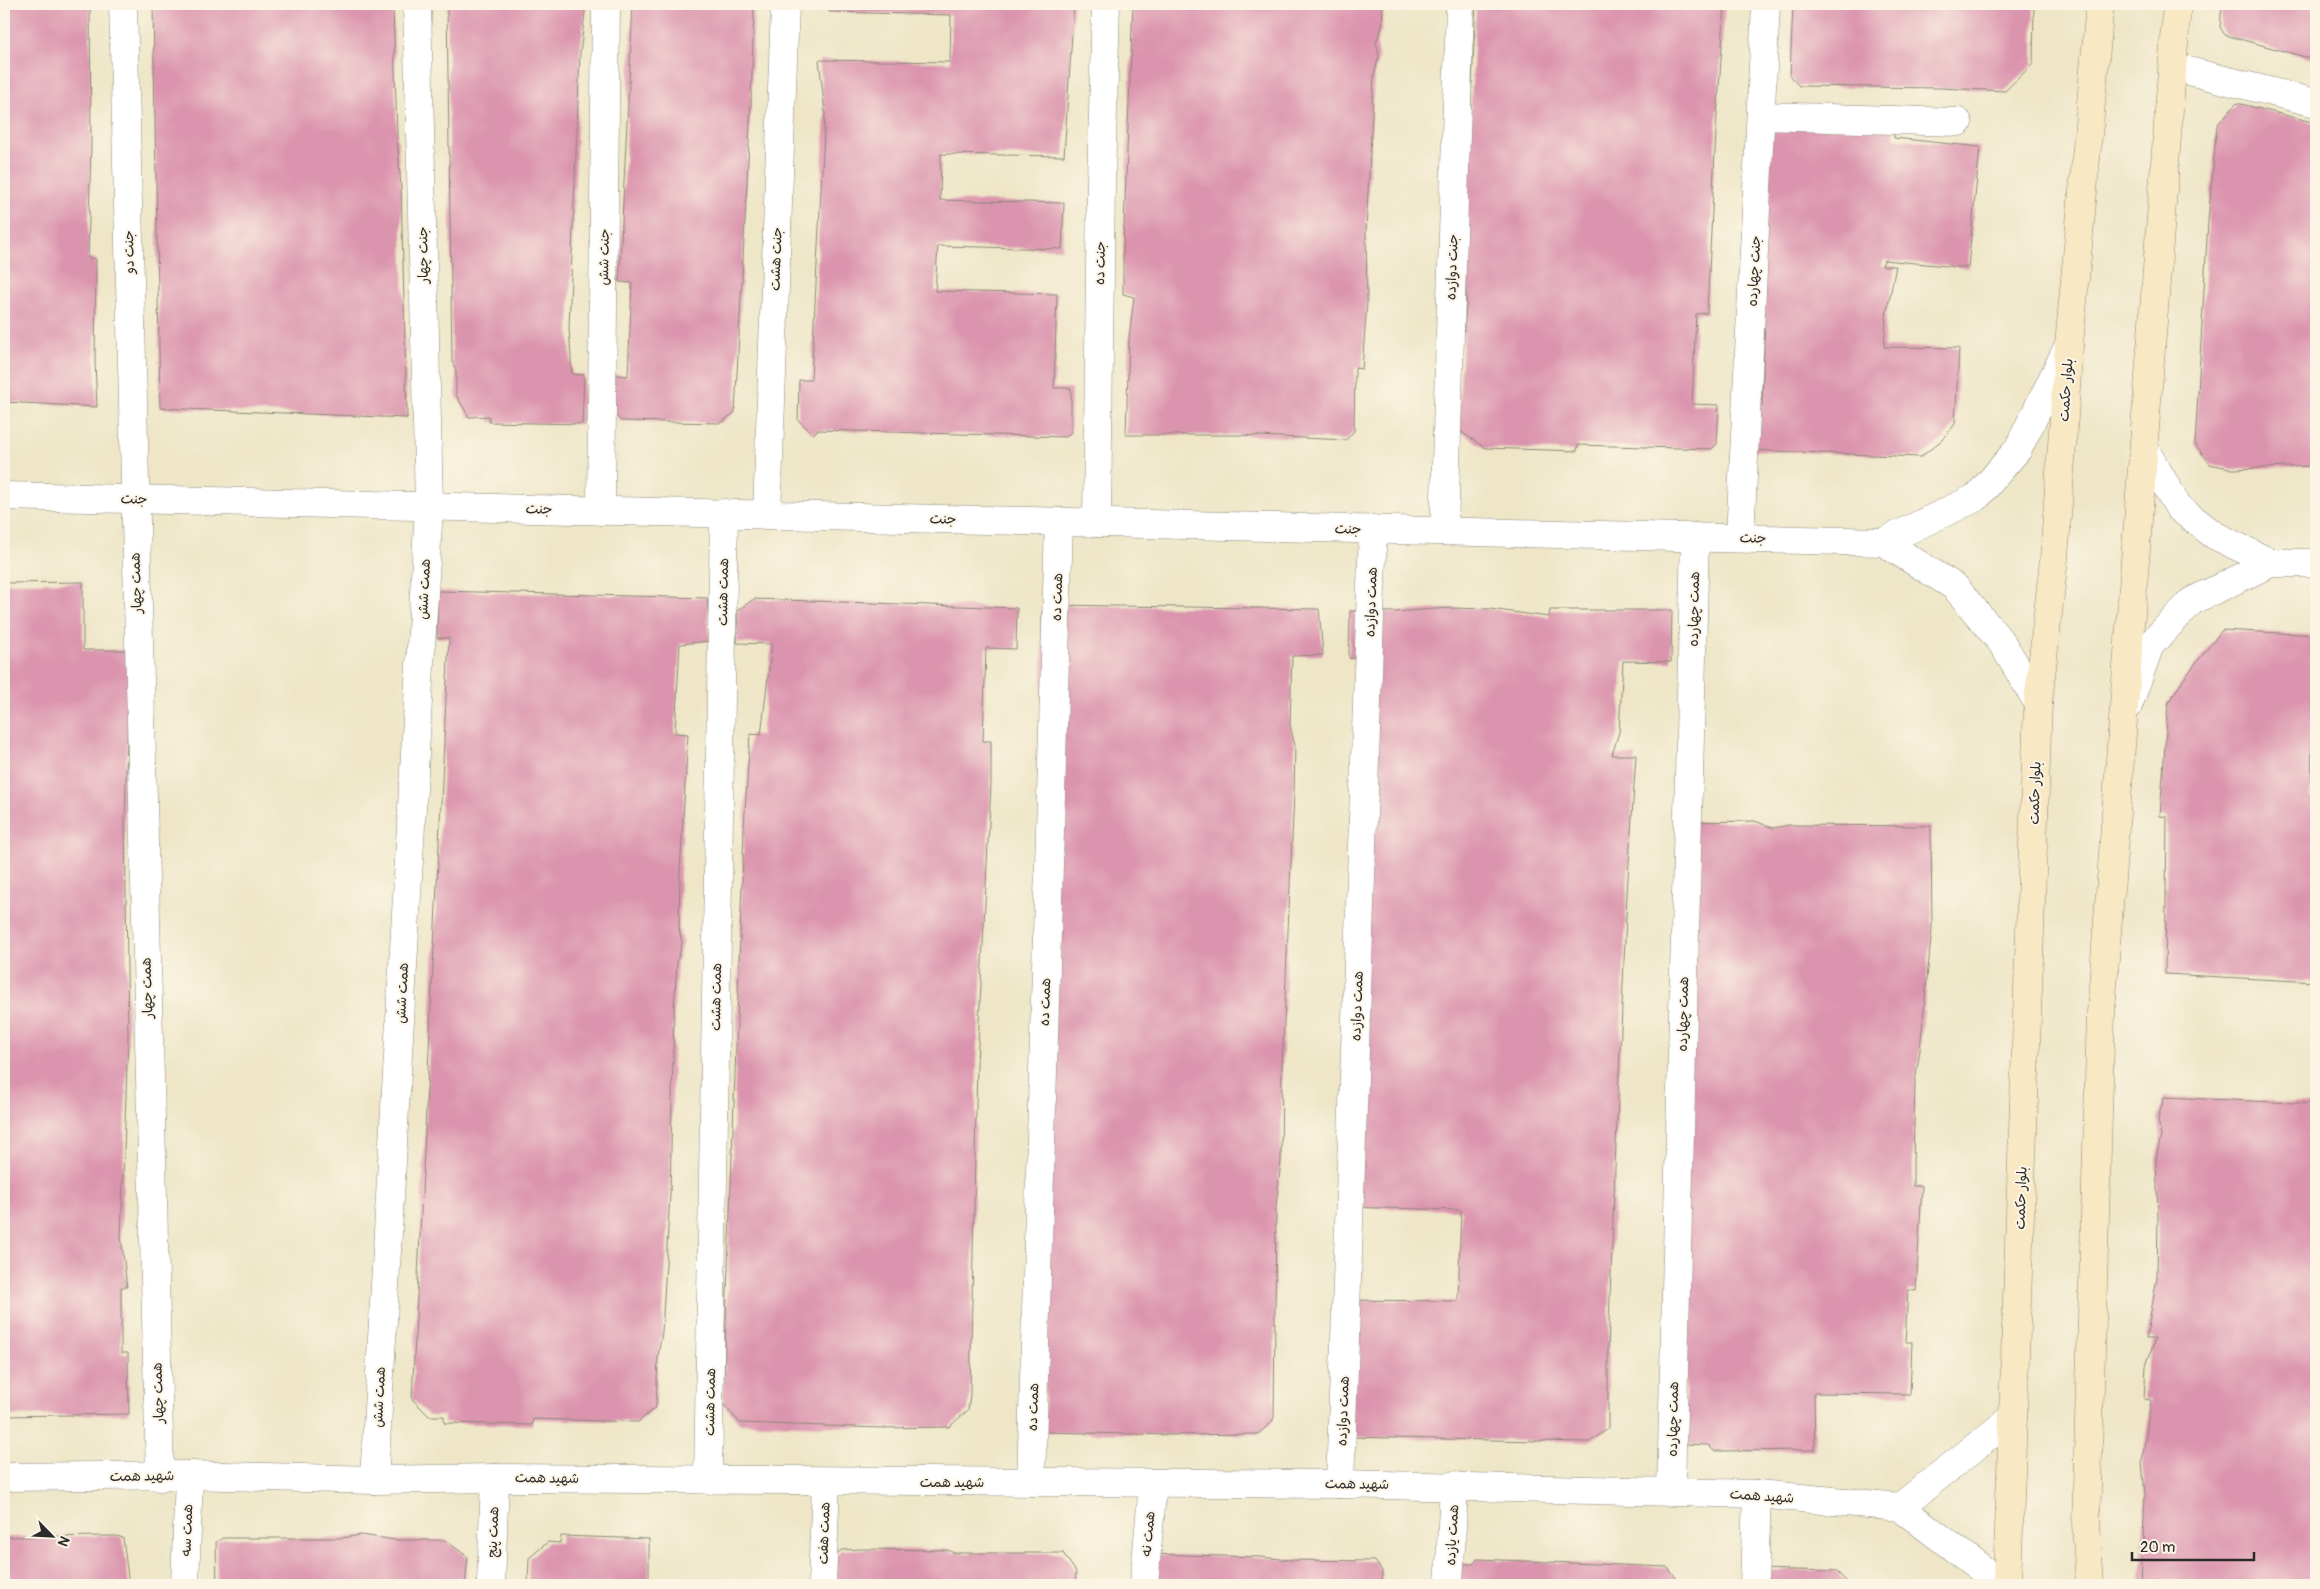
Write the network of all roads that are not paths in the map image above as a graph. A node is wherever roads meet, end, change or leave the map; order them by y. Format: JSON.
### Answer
{"nodes":[{"id":1,"x":123,"y":4,"type":"edge"},
{"id":2,"x":417,"y":4,"type":"edge"},
{"id":3,"x":606,"y":4,"type":"edge"},
{"id":4,"x":785,"y":4,"type":"edge"},
{"id":5,"x":1106,"y":4,"type":"edge"},
{"id":6,"x":1460,"y":4,"type":"edge"},
{"id":7,"x":1766,"y":4,"type":"edge"},
{"id":8,"x":2100,"y":4,"type":"edge"},
{"id":9,"x":2177,"y":4,"type":"edge"},
{"id":10,"x":2173,"y":67,"type":"junction"},
{"id":11,"x":2316,"y":103,"type":"edge"},
{"id":12,"x":1761,"y":116,"type":"junction"},
{"id":13,"x":1958,"y":122,"type":"dead end"},
{"id":14,"x":2068,"y":345,"type":"junction"},
{"id":15,"x":2144,"y":448,"type":"junction"},
{"id":16,"x":4,"y":496,"type":"edge"},
{"id":17,"x":134,"y":500,"type":"junction"},
{"id":18,"x":429,"y":506,"type":"junction"},
{"id":19,"x":601,"y":511,"type":"junction"},
{"id":20,"x":724,"y":514,"type":"junction"},
{"id":21,"x":767,"y":515,"type":"junction"},
{"id":22,"x":1059,"y":522,"type":"junction"},
{"id":23,"x":1097,"y":523,"type":"junction"},
{"id":24,"x":1373,"y":529,"type":"junction"},
{"id":25,"x":1444,"y":531,"type":"junction"},
{"id":26,"x":1696,"y":537,"type":"junction"},
{"id":27,"x":1740,"y":538,"type":"junction"},
{"id":28,"x":1883,"y":542,"type":"junction"},
{"id":29,"x":2271,"y":563,"type":"junction"},
{"id":30,"x":2316,"y":563,"type":"edge"},
{"id":31,"x":2038,"y":703,"type":"junction"},
{"id":32,"x":2124,"y":717,"type":"junction"},
{"id":33,"x":2013,"y":1417,"type":"junction"},
{"id":34,"x":189,"y":1475,"type":"junction"},
{"id":35,"x":4,"y":1477,"type":"edge"},
{"id":36,"x":160,"y":1477,"type":"junction"},
{"id":37,"x":495,"y":1478,"type":"junction"},
{"id":38,"x":374,"y":1480,"type":"junction"},
{"id":39,"x":708,"y":1480,"type":"junction"},
{"id":40,"x":826,"y":1481,"type":"junction"},
{"id":41,"x":1031,"y":1482,"type":"junction"},
{"id":42,"x":1153,"y":1483,"type":"junction"},
{"id":43,"x":1340,"y":1484,"type":"junction"},
{"id":44,"x":1454,"y":1485,"type":"junction"},
{"id":45,"x":1671,"y":1490,"type":"junction"},
{"id":46,"x":1758,"y":1494,"type":"junction"},
{"id":47,"x":1900,"y":1508,"type":"junction"},
{"id":48,"x":185,"y":1585,"type":"edge"},
{"id":49,"x":491,"y":1585,"type":"edge"},
{"id":50,"x":822,"y":1585,"type":"edge"},
{"id":51,"x":1144,"y":1585,"type":"edge"},
{"id":52,"x":1449,"y":1585,"type":"edge"},
{"id":53,"x":1754,"y":1585,"type":"edge"},
{"id":54,"x":2002,"y":1585,"type":"edge"},
{"id":55,"x":2007,"y":1585,"type":"edge"},
{"id":56,"x":2090,"y":1585,"type":"edge"}],
"edges":[{"from":1,"to":17,"type":"street","name":"جنت دو"},
{"from":2,"to":18,"type":"street","name":"جنت چهار"},
{"from":3,"to":19,"type":"street","name":"جنت شش"},
{"from":4,"to":21,"type":"street","name":"جنت هشت"},
{"from":5,"to":23,"type":"street","name":"جنت ده"},
{"from":6,"to":25,"type":"street","name":"جنت دوازده"},
{"from":7,"to":12,"type":"street","name":"جنت چهارده"},
{"from":8,"to":14,"type":"street","name":"بلوار حکمت"},
{"from":9,"to":10,"type":"street"},
{"from":10,"to":11,"type":"street"},
{"from":10,"to":15,"type":"street"},
{"from":12,"to":13,"type":"street"},
{"from":12,"to":27,"type":"street","name":"جنت چهارده"},
{"from":14,"to":28,"type":"street"},
{"from":14,"to":31,"type":"street","name":"بلوار حکمت"},
{"from":15,"to":29,"type":"street"},
{"from":15,"to":32,"type":"street"},
{"from":16,"to":17,"type":"street","name":"جنت"},
{"from":17,"to":18,"type":"street","name":"جنت"},
{"from":17,"to":36,"type":"street","name":"همت چهار"},
{"from":18,"to":19,"type":"street","name":"جنت"},
{"from":18,"to":38,"type":"street","name":"همت شش"},
{"from":19,"to":20,"type":"street","name":"جنت"},
{"from":20,"to":21,"type":"street","name":"جنت"},
{"from":20,"to":39,"type":"street","name":"همت هشت"},
{"from":21,"to":22,"type":"street","name":"جنت"},
{"from":22,"to":23,"type":"street","name":"جنت"},
{"from":22,"to":41,"type":"street","name":"همت ده"},
{"from":23,"to":24,"type":"street","name":"جنت"},
{"from":24,"to":25,"type":"street","name":"جنت"},
{"from":24,"to":43,"type":"street","name":"همت دوازده"},
{"from":25,"to":26,"type":"street","name":"جنت"},
{"from":26,"to":27,"type":"street","name":"جنت"},
{"from":26,"to":45,"type":"street","name":"همت چهارده"},
{"from":27,"to":28,"type":"street","name":"جنت"},
{"from":28,"to":31,"type":"street"},
{"from":29,"to":30,"type":"street"},
{"from":29,"to":32,"type":"street"},
{"from":31,"to":33,"type":"street","name":"بلوار حکمت"},
{"from":32,"to":56,"type":"street"},
{"from":33,"to":47,"type":"street"},
{"from":33,"to":55,"type":"street","name":"بلوار حکمت"},
{"from":34,"to":36,"type":"street","name":"شهید همت"},
{"from":34,"to":38,"type":"street","name":"شهید همت"},
{"from":34,"to":48,"type":"street","name":"همت سه"},
{"from":35,"to":36,"type":"street","name":"شهید همت"},
{"from":37,"to":38,"type":"street","name":"شهید همت"},
{"from":37,"to":39,"type":"street","name":"شهید همت"},
{"from":37,"to":49,"type":"street","name":"همت پنج"},
{"from":39,"to":40,"type":"street","name":"شهید همت"},
{"from":40,"to":41,"type":"street","name":"شهید همت"},
{"from":40,"to":50,"type":"street","name":"همت هفت"},
{"from":41,"to":42,"type":"street","name":"شهید همت"},
{"from":42,"to":43,"type":"street","name":"شهید همت"},
{"from":42,"to":51,"type":"street","name":"همت نه"},
{"from":43,"to":44,"type":"street","name":"شهید همت"},
{"from":44,"to":45,"type":"street","name":"شهید همت"},
{"from":44,"to":52,"type":"street","name":"همت یازده"},
{"from":45,"to":46,"type":"street","name":"شهید همت"},
{"from":46,"to":47,"type":"street","name":"شهید همت"},
{"from":46,"to":53,"type":"street"},
{"from":47,"to":54,"type":"street"}]}
